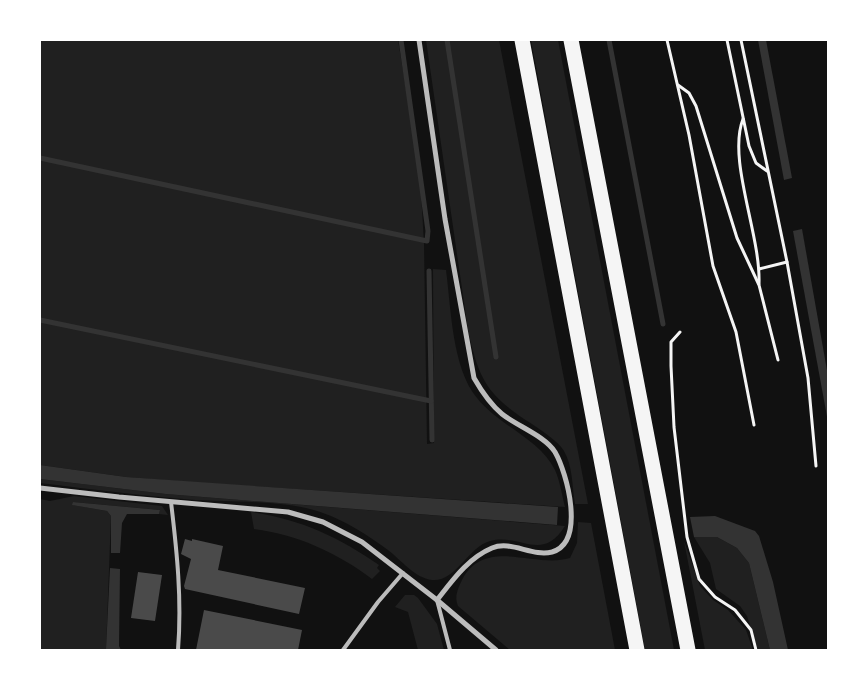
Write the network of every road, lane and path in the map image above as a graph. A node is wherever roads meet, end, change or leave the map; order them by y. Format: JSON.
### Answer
{"nodes":[{"id":1,"x":419,"y":40,"type":"edge"},
{"id":2,"x":522,"y":40,"type":"edge"},
{"id":3,"x":571,"y":40,"type":"edge"},
{"id":4,"x":666,"y":40,"type":"edge"},
{"id":5,"x":727,"y":40,"type":"edge"},
{"id":6,"x":741,"y":40,"type":"edge"},
{"id":7,"x":677,"y":85,"type":"junction"},
{"id":8,"x":743,"y":119,"type":"junction"},
{"id":9,"x":768,"y":171,"type":"junction"},
{"id":10,"x":788,"y":262,"type":"junction"},
{"id":11,"x":760,"y":269,"type":"junction"},
{"id":12,"x":759,"y":285,"type":"junction"},
{"id":13,"x":680,"y":332,"type":"dead end"},
{"id":14,"x":778,"y":360,"type":"dead end"},
{"id":15,"x":754,"y":425,"type":"dead end"},
{"id":16,"x":816,"y":466,"type":"dead end"},
{"id":17,"x":40,"y":488,"type":"edge"},
{"id":18,"x":172,"y":502,"type":"junction"},
{"id":19,"x":403,"y":574,"type":"junction"},
{"id":20,"x":437,"y":600,"type":"junction"},
{"id":21,"x":178,"y":650,"type":"edge"},
{"id":22,"x":343,"y":650,"type":"edge"},
{"id":23,"x":450,"y":650,"type":"edge"},
{"id":24,"x":496,"y":650,"type":"edge"},
{"id":25,"x":637,"y":650,"type":"edge"},
{"id":26,"x":688,"y":650,"type":"edge"},
{"id":27,"x":756,"y":650,"type":"edge"}],
"edges":[{"from":1,"to":20,"type":"street"},
{"from":2,"to":25,"type":"highway"},
{"from":3,"to":26,"type":"highway"},
{"from":4,"to":7,"type":"path"},
{"from":5,"to":8,"type":"path"},
{"from":6,"to":9,"type":"path"},
{"from":7,"to":12,"type":"path"},
{"from":7,"to":15,"type":"path"},
{"from":8,"to":9,"type":"path"},
{"from":8,"to":11,"type":"path"},
{"from":9,"to":10,"type":"path"},
{"from":10,"to":11,"type":"path"},
{"from":10,"to":16,"type":"path"},
{"from":11,"to":12,"type":"path"},
{"from":12,"to":14,"type":"path"},
{"from":13,"to":27,"type":"path"},
{"from":17,"to":18,"type":"street"},
{"from":18,"to":19,"type":"street"},
{"from":18,"to":21,"type":"lane"},
{"from":19,"to":20,"type":"street"},
{"from":19,"to":22,"type":"lane"},
{"from":20,"to":23,"type":"lane"},
{"from":20,"to":24,"type":"street"}]}
